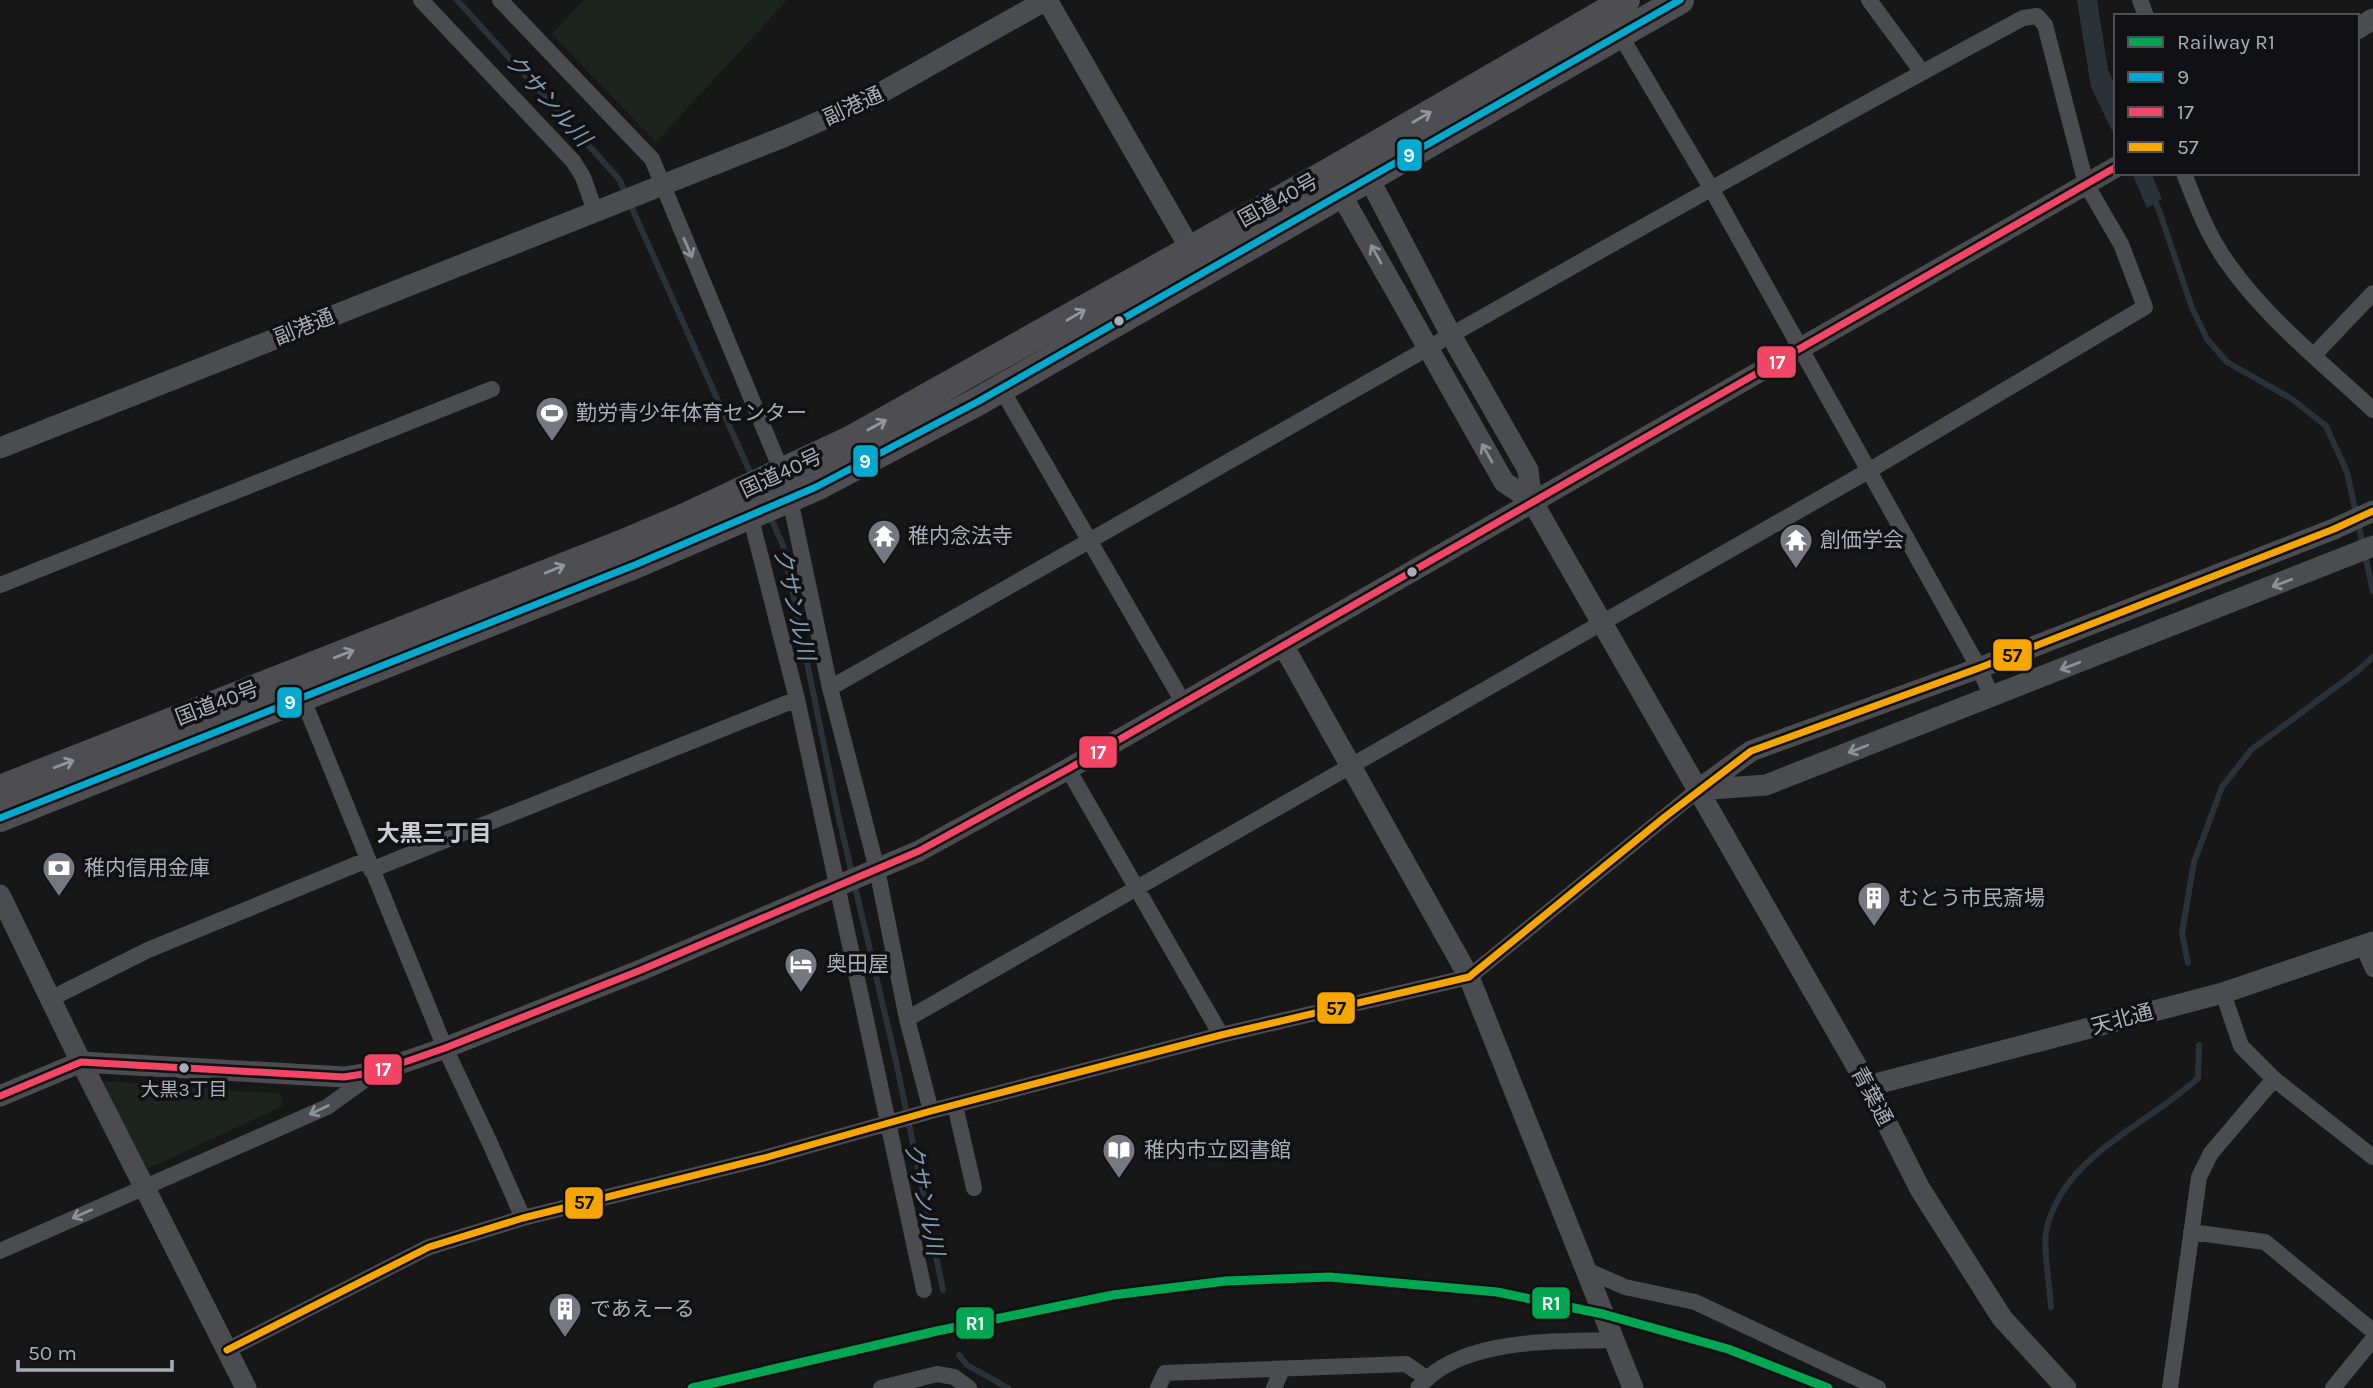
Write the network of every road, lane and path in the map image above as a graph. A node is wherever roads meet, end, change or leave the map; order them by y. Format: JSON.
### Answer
{"nodes":[{"id":1,"x":421,"y":0,"type":"edge"},
{"id":2,"x":500,"y":0,"type":"edge"},
{"id":3,"x":1046,"y":0,"type":"edge"},
{"id":4,"x":1680,"y":0,"type":"edge"},
{"id":5,"x":1869,"y":0,"type":"edge"},
{"id":6,"x":1617,"y":15,"type":"edge"},
{"id":7,"x":1922,"y":72,"type":"junction"},
{"id":8,"x":1362,"y":167,"type":"junction"},
{"id":9,"x":2102,"y":175,"type":"edge"},
{"id":10,"x":2185,"y":175,"type":"edge"},
{"id":11,"x":1335,"y":182,"type":"junction"},
{"id":12,"x":656,"y":187,"type":"junction"},
{"id":13,"x":1711,"y":188,"type":"junction"},
{"id":14,"x":602,"y":209,"type":"junction"},
{"id":15,"x":1191,"y":250,"type":"junction"},
{"id":16,"x":2373,"y":293,"type":"edge"},
{"id":17,"x":1451,"y":335,"type":"junction"},
{"id":18,"x":1428,"y":348,"type":"junction"},
{"id":19,"x":1801,"y":348,"type":"junction"},
{"id":20,"x":2314,"y":355,"type":"junction"},
{"id":21,"x":988,"y":364,"type":"junction"},
{"id":22,"x":1002,"y":388,"type":"junction"},
{"id":23,"x":492,"y":389,"type":"dead end"},
{"id":24,"x":2373,"y":411,"type":"edge"},
{"id":25,"x":0,"y":448,"type":"edge"},
{"id":26,"x":1870,"y":470,"type":"junction"},
{"id":27,"x":767,"y":494,"type":"junction"},
{"id":28,"x":1532,"y":501,"type":"junction"},
{"id":29,"x":2373,"y":511,"type":"edge"},
{"id":30,"x":1091,"y":541,"type":"junction"},
{"id":31,"x":2373,"y":546,"type":"edge"},
{"id":32,"x":0,"y":584,"type":"edge"},
{"id":33,"x":1601,"y":622,"type":"junction"},
{"id":34,"x":1283,"y":645,"type":"junction"},
{"id":35,"x":1979,"y":668,"type":"junction"},
{"id":36,"x":298,"y":685,"type":"junction"},
{"id":37,"x":830,"y":688,"type":"junction"},
{"id":38,"x":1992,"y":696,"type":"junction"},
{"id":39,"x":797,"y":699,"type":"junction"},
{"id":40,"x":1183,"y":702,"type":"junction"},
{"id":41,"x":1350,"y":766,"type":"junction"},
{"id":42,"x":1068,"y":769,"type":"junction"},
{"id":43,"x":0,"y":789,"type":"edge"},
{"id":44,"x":1698,"y":790,"type":"junction"},
{"id":45,"x":0,"y":818,"type":"edge"},
{"id":46,"x":369,"y":865,"type":"junction"},
{"id":47,"x":872,"y":872,"type":"junction"},
{"id":48,"x":842,"y":884,"type":"junction"},
{"id":49,"x":1137,"y":888,"type":"junction"},
{"id":50,"x":0,"y":895,"type":"edge"},
{"id":51,"x":2368,"y":944,"type":"edge"},
{"id":52,"x":2373,"y":969,"type":"edge"},
{"id":53,"x":1469,"y":977,"type":"junction"},
{"id":54,"x":2223,"y":993,"type":"junction"},
{"id":55,"x":52,"y":998,"type":"junction"},
{"id":56,"x":907,"y":1019,"type":"junction"},
{"id":57,"x":1221,"y":1035,"type":"junction"},
{"id":58,"x":445,"y":1048,"type":"junction"},
{"id":59,"x":82,"y":1062,"type":"junction"},
{"id":60,"x":376,"y":1072,"type":"junction"},
{"id":61,"x":2274,"y":1079,"type":"junction"},
{"id":62,"x":1868,"y":1086,"type":"junction"},
{"id":63,"x":0,"y":1096,"type":"edge"},
{"id":64,"x":955,"y":1105,"type":"junction"},
{"id":65,"x":929,"y":1112,"type":"junction"},
{"id":66,"x":893,"y":1122,"type":"junction"},
{"id":67,"x":2373,"y":1157,"type":"edge"},
{"id":68,"x":145,"y":1187,"type":"junction"},
{"id":69,"x":974,"y":1188,"type":"dead end"},
{"id":70,"x":523,"y":1218,"type":"junction"},
{"id":71,"x":2191,"y":1232,"type":"junction"},
{"id":72,"x":0,"y":1251,"type":"edge"},
{"id":73,"x":1584,"y":1269,"type":"junction"},
{"id":74,"x":924,"y":1290,"type":"dead end"},
{"id":75,"x":2373,"y":1331,"type":"edge"},
{"id":76,"x":2373,"y":1339,"type":"edge"},
{"id":77,"x":1613,"y":1340,"type":"junction"},
{"id":78,"x":227,"y":1350,"type":"junction"},
{"id":79,"x":1282,"y":1369,"type":"junction"},
{"id":80,"x":1422,"y":1383,"type":"edge"},
{"id":81,"x":246,"y":1388,"type":"edge"},
{"id":82,"x":881,"y":1388,"type":"edge"},
{"id":83,"x":969,"y":1388,"type":"edge"},
{"id":84,"x":1158,"y":1388,"type":"edge"},
{"id":85,"x":1274,"y":1388,"type":"edge"},
{"id":86,"x":1633,"y":1388,"type":"edge"},
{"id":87,"x":1878,"y":1388,"type":"edge"},
{"id":88,"x":2065,"y":1388,"type":"edge"},
{"id":89,"x":2170,"y":1388,"type":"edge"},
{"id":90,"x":2333,"y":1388,"type":"edge"}],
"edges":[{"from":1,"to":14,"type":"street"},
{"from":2,"to":12,"type":"street"},
{"from":3,"to":12,"type":"street","name":"副港通"},
{"from":3,"to":15,"type":"street"},
{"from":4,"to":6,"type":"highway","name":"国道40号"},
{"from":5,"to":7,"type":"street"},
{"from":6,"to":8,"type":"highway","name":"国道40号"},
{"from":6,"to":13,"type":"street"},
{"from":7,"to":9,"type":"street"},
{"from":7,"to":13,"type":"street"},
{"from":8,"to":11,"type":"highway","name":"国道40号"},
{"from":8,"to":17,"type":"street"},
{"from":9,"to":19,"type":"street"},
{"from":9,"to":26,"type":"street"},
{"from":10,"to":20,"type":"street"},
{"from":11,"to":15,"type":"highway","name":"国道40号"},
{"from":18,"to":11,"type":"street","one_way":true},
{"from":11,"to":22,"type":"highway","name":"国道40号"},
{"from":12,"to":14,"type":"street","name":"副港通"},
{"from":12,"to":27,"type":"street","one_way":true},
{"from":13,"to":17,"type":"street"},
{"from":13,"to":19,"type":"street"},
{"from":14,"to":25,"type":"street","name":"副港通"},
{"from":21,"to":15,"type":"highway","name":"国道40号","one_way":true},
{"from":16,"to":20,"type":"street"},
{"from":17,"to":18,"type":"street"},
{"from":17,"to":28,"type":"street"},
{"from":28,"to":18,"type":"street","one_way":true},
{"from":18,"to":30,"type":"street"},
{"from":19,"to":26,"type":"street"},
{"from":19,"to":28,"type":"street"},
{"from":20,"to":24,"type":"street"},
{"from":21,"to":22,"type":"street"},
{"from":27,"to":21,"type":"highway","name":"国道40号","one_way":true},
{"from":22,"to":27,"type":"highway","name":"国道40号"},
{"from":22,"to":30,"type":"street"},
{"from":23,"to":32,"type":"street"},
{"from":26,"to":33,"type":"street"},
{"from":26,"to":35,"type":"street"},
{"from":27,"to":36,"type":"highway","name":"国道40号"},
{"from":27,"to":37,"type":"street"},
{"from":27,"to":39,"type":"street"},
{"from":28,"to":33,"type":"street","name":"青葉通"},
{"from":28,"to":34,"type":"street"},
{"from":29,"to":35,"type":"street"},
{"from":30,"to":37,"type":"street"},
{"from":30,"to":40,"type":"street"},
{"from":31,"to":38,"type":"street","one_way":true},
{"from":33,"to":41,"type":"street"},
{"from":33,"to":44,"type":"street","name":"青葉通"},
{"from":34,"to":40,"type":"street"},
{"from":34,"to":41,"type":"street"},
{"from":35,"to":38,"type":"street"},
{"from":35,"to":44,"type":"street"},
{"from":43,"to":36,"type":"highway","name":"国道40号","one_way":true},
{"from":36,"to":45,"type":"highway","name":"国道40号"},
{"from":36,"to":46,"type":"street"},
{"from":37,"to":47,"type":"street"},
{"from":38,"to":44,"type":"street","one_way":true},
{"from":39,"to":46,"type":"street"},
{"from":39,"to":48,"type":"street"},
{"from":40,"to":42,"type":"street"},
{"from":41,"to":49,"type":"street"},
{"from":41,"to":53,"type":"street"},
{"from":42,"to":47,"type":"street"},
{"from":42,"to":49,"type":"street"},
{"from":44,"to":53,"type":"street"},
{"from":44,"to":62,"type":"street","name":"青葉通"},
{"from":46,"to":55,"type":"street"},
{"from":46,"to":58,"type":"street"},
{"from":47,"to":48,"type":"street"},
{"from":47,"to":56,"type":"street"},
{"from":48,"to":58,"type":"street"},
{"from":48,"to":66,"type":"street"},
{"from":49,"to":56,"type":"street"},
{"from":49,"to":57,"type":"street"},
{"from":50,"to":55,"type":"street"},
{"from":51,"to":52,"type":"street"},
{"from":51,"to":54,"type":"street","name":"天北通"},
{"from":53,"to":57,"type":"street"},
{"from":53,"to":73,"type":"street"},
{"from":54,"to":61,"type":"street"},
{"from":54,"to":62,"type":"street","name":"天北通"},
{"from":55,"to":59,"type":"street"},
{"from":56,"to":65,"type":"street"},
{"from":57,"to":64,"type":"street"},
{"from":58,"to":60,"type":"street"},
{"from":58,"to":70,"type":"street"},
{"from":59,"to":60,"type":"street"},
{"from":59,"to":63,"type":"street"},
{"from":59,"to":68,"type":"street"},
{"from":60,"to":68,"type":"street","one_way":true},
{"from":61,"to":67,"type":"street"},
{"from":61,"to":71,"type":"street"},
{"from":62,"to":88,"type":"street","name":"青葉通"},
{"from":64,"to":65,"type":"street"},
{"from":64,"to":69,"type":"street"},
{"from":65,"to":66,"type":"street"},
{"from":66,"to":70,"type":"street"},
{"from":66,"to":74,"type":"street"},
{"from":68,"to":72,"type":"street","one_way":true},
{"from":68,"to":78,"type":"street"},
{"from":70,"to":78,"type":"street"},
{"from":71,"to":75,"type":"street"},
{"from":71,"to":89,"type":"street"},
{"from":73,"to":77,"type":"street"},
{"from":73,"to":87,"type":"street"},
{"from":76,"to":90,"type":"street"},
{"from":77,"to":80,"type":"street"},
{"from":77,"to":86,"type":"street"},
{"from":78,"to":81,"type":"street"},
{"from":79,"to":80,"type":"street"},
{"from":79,"to":84,"type":"street"},
{"from":79,"to":85,"type":"street"},
{"from":82,"to":83,"type":"street"}]}
